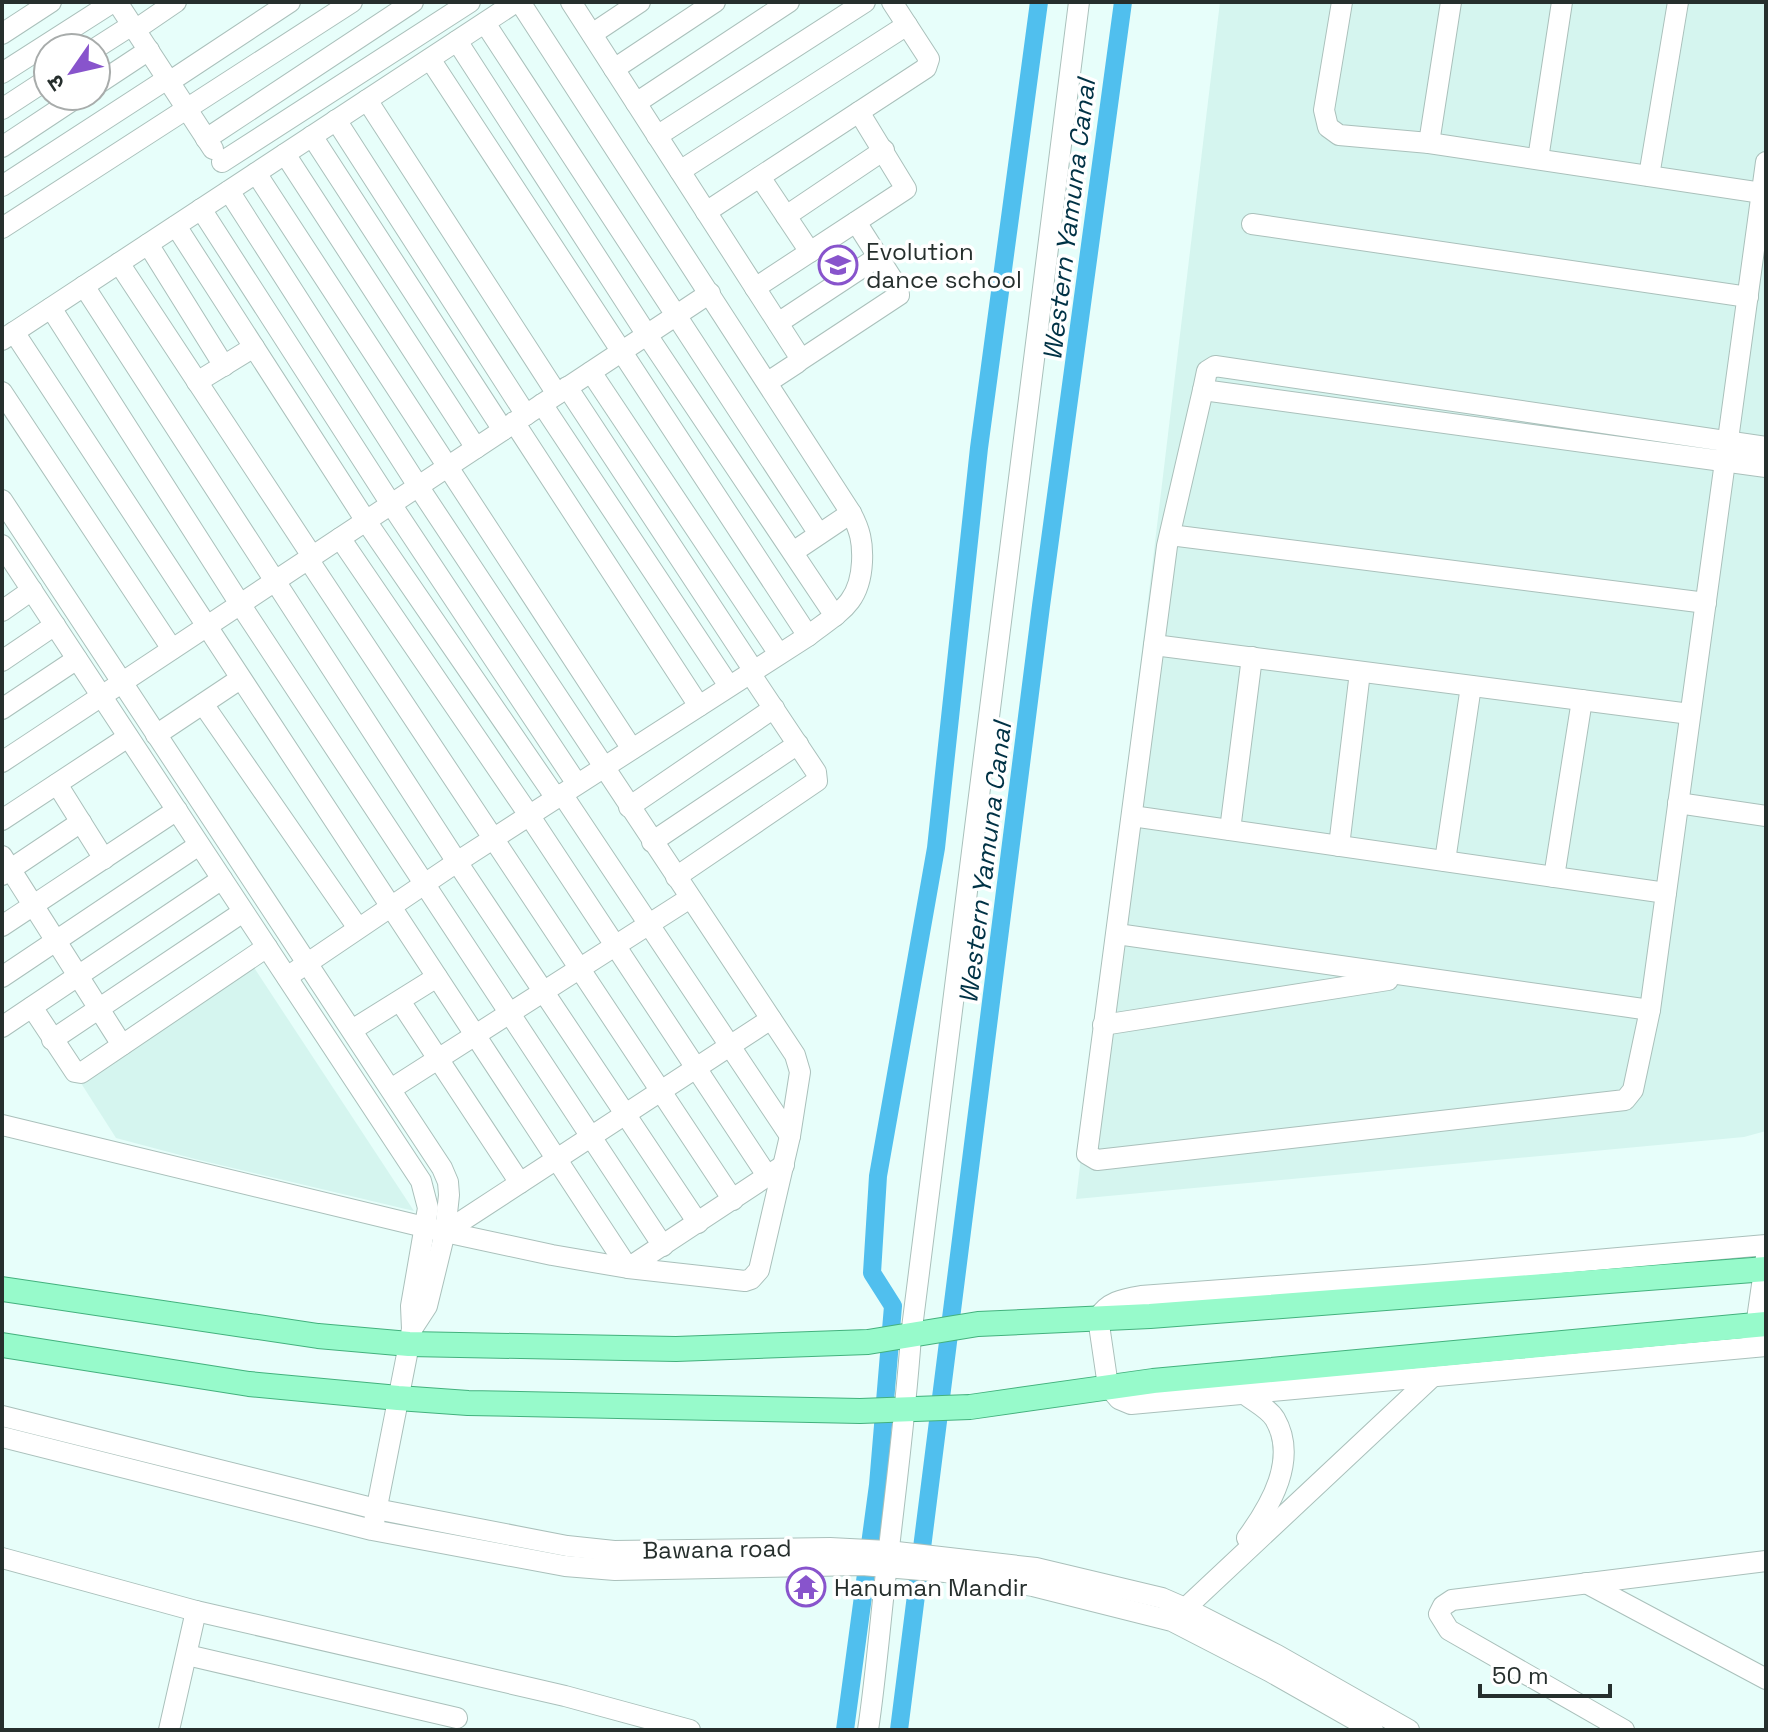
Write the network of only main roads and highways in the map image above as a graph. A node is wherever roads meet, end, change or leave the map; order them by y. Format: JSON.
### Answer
{"nodes":[{"id":1,"x":1766,"y":1260,"type":"edge"},
{"id":2,"x":2,"y":1289,"type":"edge"},
{"id":3,"x":1760,"y":1336,"type":"edge"},
{"id":4,"x":2,"y":1345,"type":"edge"}],
"edges":[{"from":1,"to":2,"type":"main road"},
{"from":3,"to":4,"type":"main road"}]}
